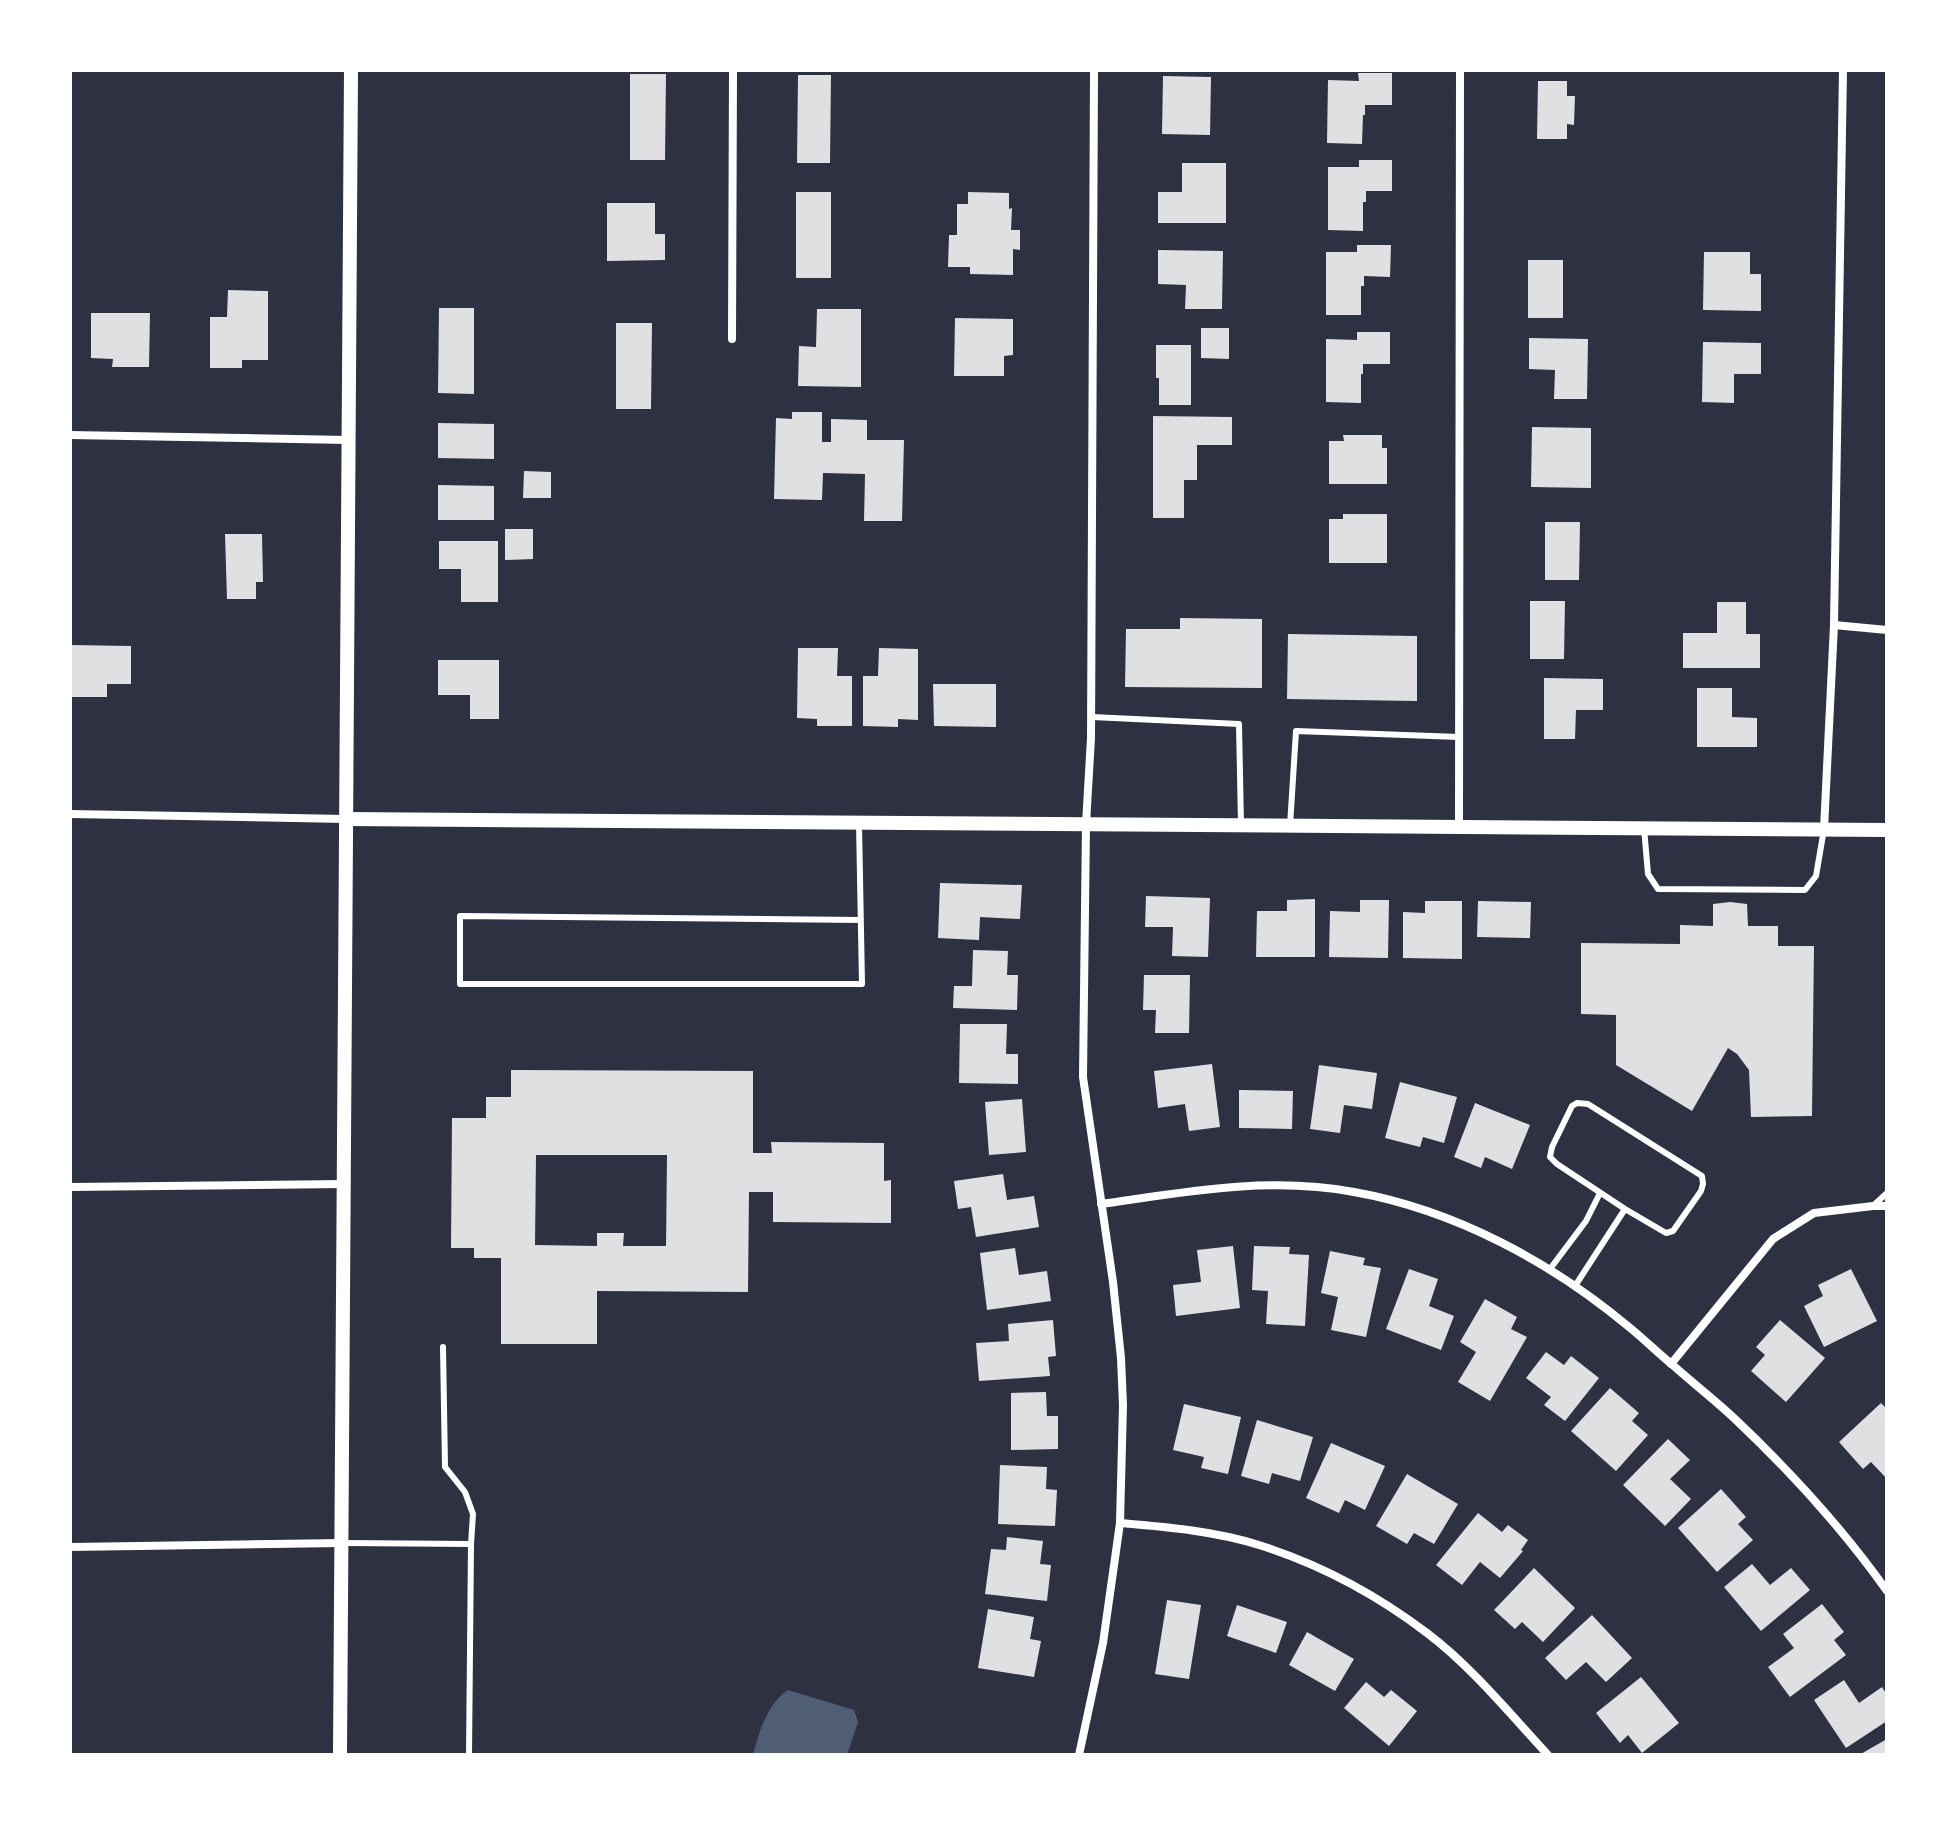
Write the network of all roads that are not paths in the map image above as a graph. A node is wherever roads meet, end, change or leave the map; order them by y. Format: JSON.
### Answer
{"nodes":[{"id":1,"x":351,"y":70,"type":"edge"},
{"id":2,"x":733,"y":70,"type":"edge"},
{"id":3,"x":1094,"y":70,"type":"edge"},
{"id":4,"x":1460,"y":70,"type":"edge"},
{"id":5,"x":1843,"y":70,"type":"edge"},
{"id":6,"x":732,"y":339,"type":"dead end"},
{"id":7,"x":70,"y":435,"type":"edge"},
{"id":8,"x":348,"y":440,"type":"junction"},
{"id":9,"x":1834,"y":625,"type":"junction"},
{"id":10,"x":1887,"y":630,"type":"edge"},
{"id":11,"x":1092,"y":717,"type":"junction"},
{"id":12,"x":1459,"y":737,"type":"junction"},
{"id":13,"x":70,"y":814,"type":"edge"},
{"id":14,"x":346,"y":819,"type":"junction"},
{"id":15,"x":859,"y":823,"type":"junction"},
{"id":16,"x":1086,"y":824,"type":"junction"},
{"id":17,"x":1241,"y":825,"type":"junction"},
{"id":18,"x":1290,"y":826,"type":"junction"},
{"id":19,"x":1459,"y":827,"type":"junction"},
{"id":20,"x":1643,"y":828,"type":"junction"},
{"id":21,"x":1824,"y":829,"type":"junction"},
{"id":22,"x":1887,"y":830,"type":"edge"},
{"id":23,"x":861,"y":920,"type":"junction"},
{"id":24,"x":344,"y":1184,"type":"junction"},
{"id":25,"x":70,"y":1187,"type":"edge"},
{"id":26,"x":1600,"y":1193,"type":"junction"},
{"id":27,"x":1887,"y":1193,"type":"edge"},
{"id":28,"x":1101,"y":1204,"type":"junction"},
{"id":29,"x":1873,"y":1206,"type":"junction"},
{"id":30,"x":1887,"y":1206,"type":"edge"},
{"id":31,"x":1625,"y":1209,"type":"junction"},
{"id":32,"x":1550,"y":1269,"type":"junction"},
{"id":33,"x":1575,"y":1286,"type":"junction"},
{"id":34,"x":443,"y":1347,"type":"dead end"},
{"id":35,"x":1671,"y":1364,"type":"junction"},
{"id":36,"x":1120,"y":1523,"type":"junction"},
{"id":37,"x":342,"y":1543,"type":"junction"},
{"id":38,"x":471,"y":1544,"type":"junction"},
{"id":39,"x":70,"y":1547,"type":"edge"},
{"id":40,"x":1887,"y":1591,"type":"edge"},
{"id":41,"x":340,"y":1755,"type":"edge"},
{"id":42,"x":469,"y":1755,"type":"edge"},
{"id":43,"x":1079,"y":1755,"type":"edge"},
{"id":44,"x":1548,"y":1755,"type":"edge"}],
"edges":[{"from":1,"to":8,"type":"street"},
{"from":2,"to":6,"type":"street"},
{"from":3,"to":11,"type":"street"},
{"from":4,"to":12,"type":"street"},
{"from":5,"to":9,"type":"street"},
{"from":7,"to":8,"type":"street"},
{"from":8,"to":14,"type":"street"},
{"from":9,"to":10,"type":"street"},
{"from":9,"to":21,"type":"street"},
{"from":11,"to":16,"type":"street"},
{"from":11,"to":17,"type":"lane"},
{"from":12,"to":18,"type":"lane"},
{"from":12,"to":19,"type":"street"},
{"from":13,"to":14,"type":"street"},
{"from":14,"to":15,"type":"street"},
{"from":14,"to":24,"type":"street"},
{"from":15,"to":16,"type":"street"},
{"from":15,"to":23,"type":"lane"},
{"from":16,"to":17,"type":"street"},
{"from":16,"to":28,"type":"street"},
{"from":17,"to":18,"type":"street"},
{"from":18,"to":19,"type":"street"},
{"from":19,"to":20,"type":"street"},
{"from":20,"to":21,"type":"street"},
{"from":20,"to":21,"type":"lane"},
{"from":21,"to":22,"type":"street"},
{"from":23,"to":23,"type":"lane"},
{"from":24,"to":25,"type":"street"},
{"from":24,"to":37,"type":"street"},
{"from":26,"to":31,"type":"lane"},
{"from":26,"to":31,"type":"lane"},
{"from":26,"to":32,"type":"lane"},
{"from":27,"to":29,"type":"lane"},
{"from":28,"to":32,"type":"street"},
{"from":28,"to":36,"type":"street"},
{"from":29,"to":30,"type":"street"},
{"from":29,"to":35,"type":"street"},
{"from":31,"to":33,"type":"lane"},
{"from":32,"to":33,"type":"street"},
{"from":33,"to":35,"type":"street"},
{"from":34,"to":38,"type":"lane"},
{"from":35,"to":40,"type":"street"},
{"from":36,"to":43,"type":"street"},
{"from":36,"to":44,"type":"street"},
{"from":37,"to":38,"type":"lane"},
{"from":37,"to":39,"type":"street"},
{"from":37,"to":41,"type":"street"},
{"from":38,"to":42,"type":"lane"}]}
